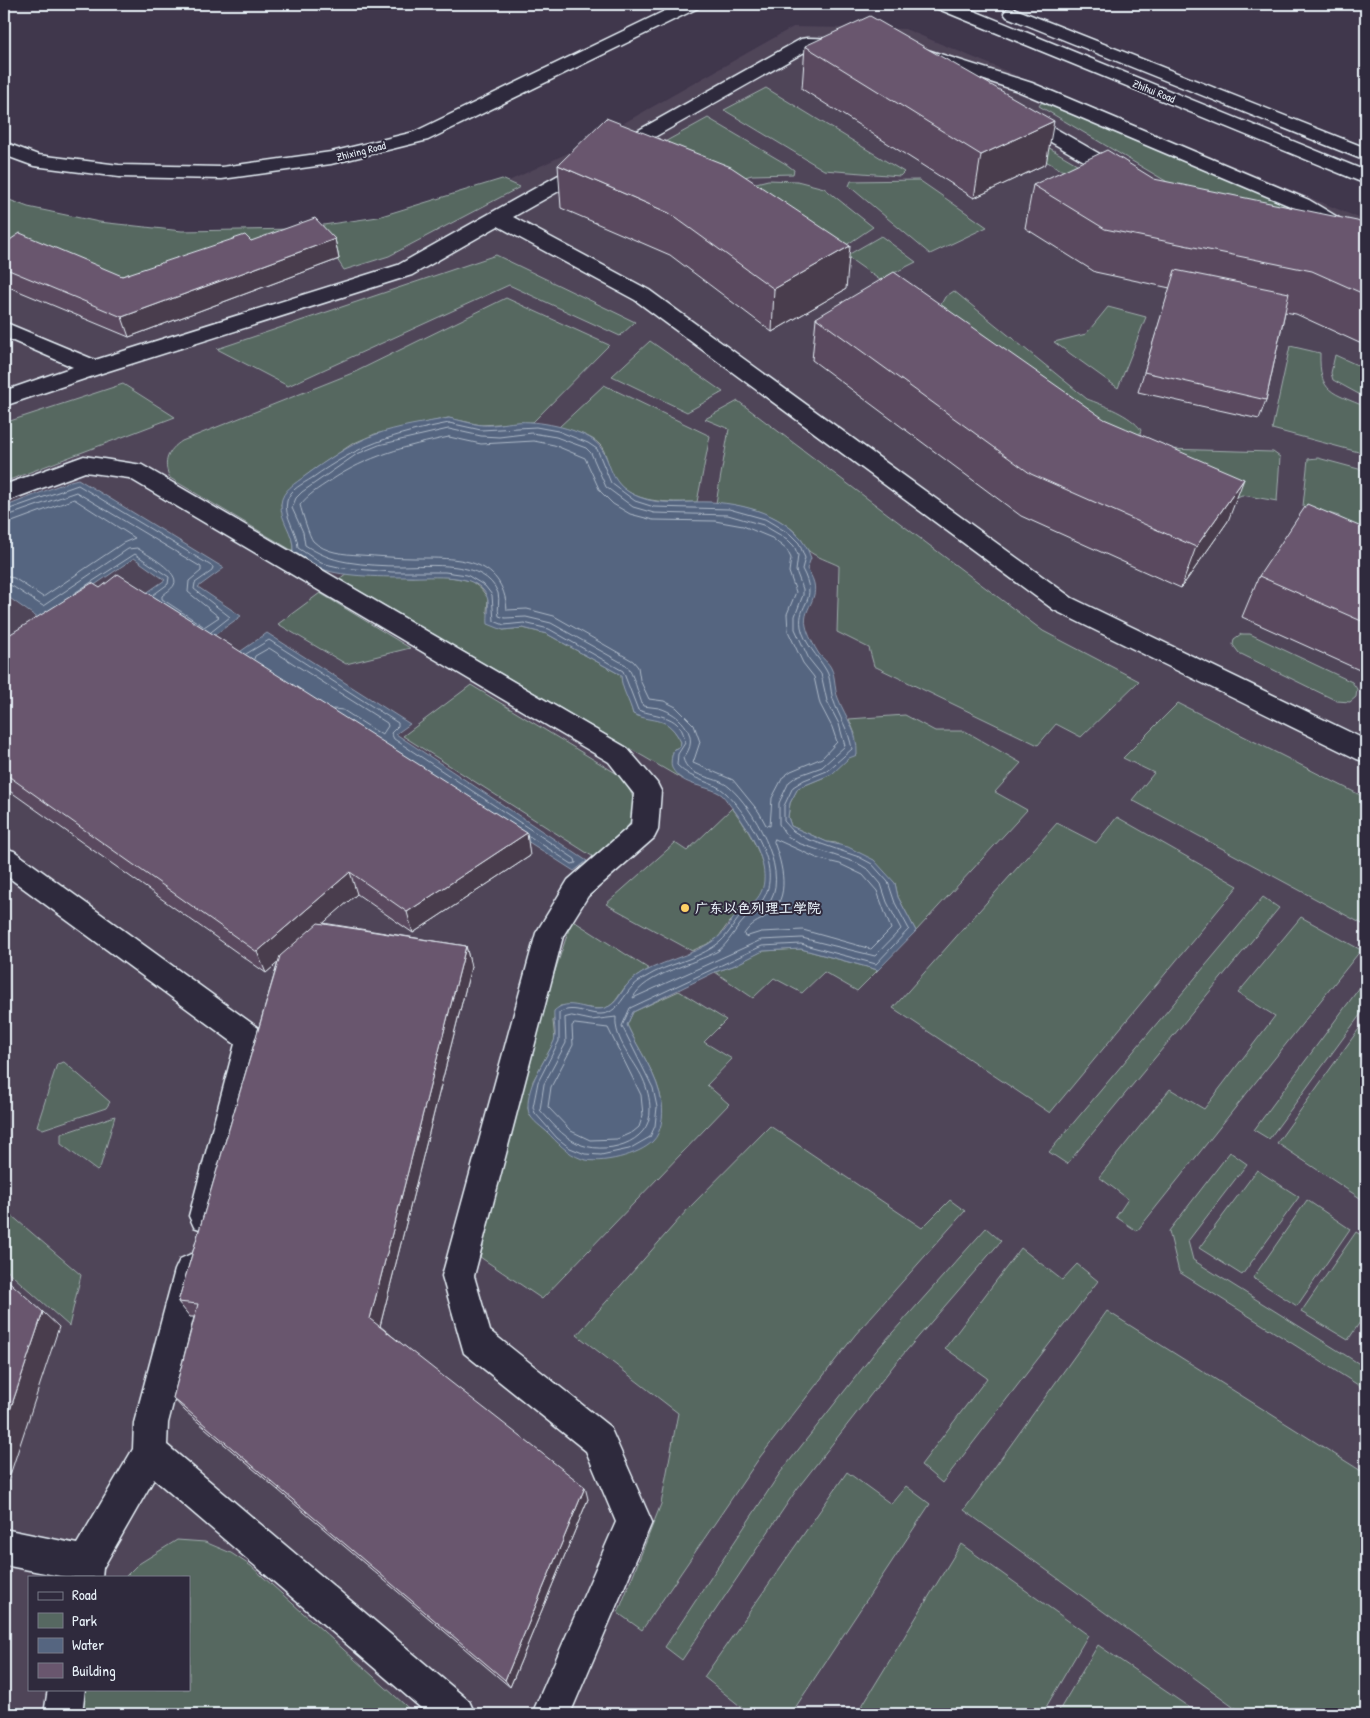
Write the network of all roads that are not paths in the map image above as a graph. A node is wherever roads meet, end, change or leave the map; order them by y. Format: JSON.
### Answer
{"nodes":[{"id":1,"x":692,"y":4,"type":"edge"},
{"id":2,"x":942,"y":4,"type":"edge"},
{"id":3,"x":1000,"y":7,"type":"dead end"},
{"id":4,"x":866,"y":44,"type":"edge"},
{"id":5,"x":973,"y":89,"type":"edge"},
{"id":6,"x":999,"y":104,"type":"edge"},
{"id":7,"x":4,"y":148,"type":"edge"},
{"id":8,"x":1366,"y":155,"type":"edge"},
{"id":9,"x":1366,"y":178,"type":"edge"},
{"id":10,"x":1138,"y":183,"type":"edge"},
{"id":11,"x":497,"y":217,"type":"junction"},
{"id":12,"x":1318,"y":233,"type":"edge"},
{"id":13,"x":1366,"y":243,"type":"edge"},
{"id":14,"x":4,"y":329,"type":"edge"},
{"id":15,"x":94,"y":368,"type":"junction"},
{"id":16,"x":4,"y":399,"type":"edge"},
{"id":17,"x":4,"y":494,"type":"edge"},
{"id":18,"x":1366,"y":752,"type":"edge"},
{"id":19,"x":4,"y":859,"type":"edge"},
{"id":20,"x":150,"y":1453,"type":"junction"},
{"id":21,"x":4,"y":1547,"type":"edge"},
{"id":22,"x":85,"y":1570,"type":"edge"},
{"id":23,"x":67,"y":1690,"type":"edge"},
{"id":24,"x":63,"y":1714,"type":"edge"},
{"id":25,"x":456,"y":1714,"type":"edge"},
{"id":26,"x":551,"y":1714,"type":"edge"}],
"edges":[{"from":1,"to":7,"type":"street","name":"Zhixing Road"},
{"from":2,"to":9,"type":"street","name":"Zhihui Road"},
{"from":3,"to":8,"type":"street","name":"Zhihui Road"},
{"from":4,"to":11,"type":"street"},
{"from":5,"to":13,"type":"street"},
{"from":6,"to":10,"type":"street"},
{"from":11,"to":15,"type":"street"},
{"from":11,"to":18,"type":"street"},
{"from":12,"to":13,"type":"street"},
{"from":14,"to":15,"type":"street"},
{"from":15,"to":16,"type":"street"},
{"from":17,"to":26,"type":"street"},
{"from":19,"to":20,"type":"street"},
{"from":20,"to":22,"type":"street"},
{"from":20,"to":25,"type":"street"},
{"from":21,"to":22,"type":"street"},
{"from":23,"to":24,"type":"street"}]}
